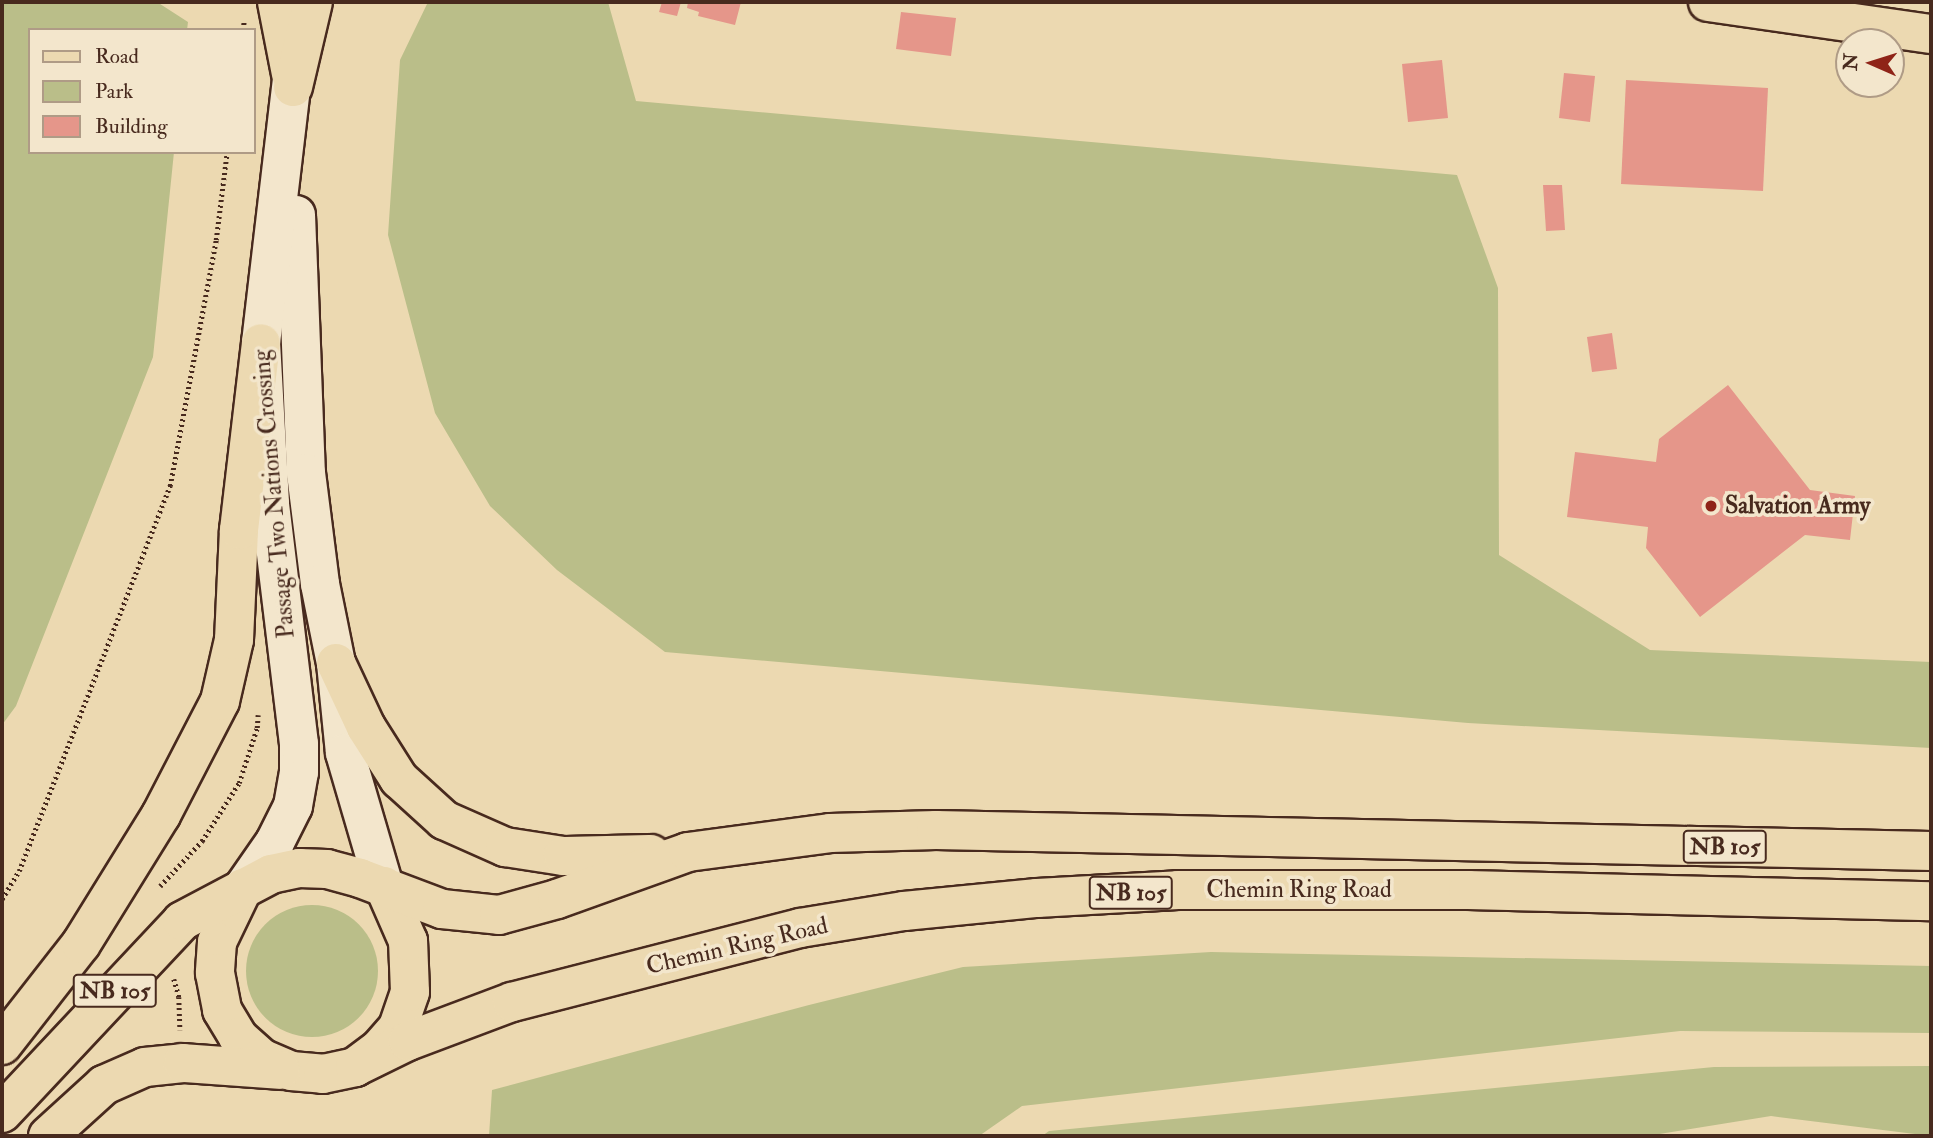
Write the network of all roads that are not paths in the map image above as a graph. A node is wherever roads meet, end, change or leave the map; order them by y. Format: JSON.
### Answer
{"nodes":[{"id":1,"x":276,"y":2,"type":"edge"},
{"id":2,"x":299,"y":2,"type":"edge"},
{"id":3,"x":313,"y":2,"type":"edge"},
{"id":4,"x":1709,"y":2,"type":"edge"},
{"id":5,"x":1931,"y":34,"type":"edge"},
{"id":6,"x":293,"y":87,"type":"junction"},
{"id":7,"x":261,"y":343,"type":"junction"},
{"id":8,"x":336,"y":663,"type":"junction"},
{"id":9,"x":688,"y":852,"type":"junction"},
{"id":10,"x":1931,"y":852,"type":"edge"},
{"id":11,"x":384,"y":886,"type":"junction"},
{"id":12,"x":243,"y":888,"type":"junction"},
{"id":13,"x":1931,"y":901,"type":"edge"},
{"id":14,"x":2,"y":1045,"type":"edge"},
{"id":15,"x":355,"y":1067,"type":"junction"},
{"id":16,"x":291,"y":1071,"type":"junction"},
{"id":17,"x":2,"y":1113,"type":"edge"},
{"id":18,"x":48,"y":1136,"type":"edge"}],
"edges":[{"from":1,"to":6,"type":"main road"},
{"from":2,"to":6,"type":"main road","name":"Passage Two Nations Crossing"},
{"from":3,"to":6,"type":"main road"},
{"from":4,"to":5,"type":"main road"},
{"from":6,"to":7,"type":"main road","name":"Passage Two Nations Crossing"},
{"from":6,"to":8,"type":"main road","name":"Passage Two Nations Crossing"},
{"from":7,"to":12,"type":"main road","name":"Passage Two Nations Crossing"},
{"from":7,"to":14,"type":"main road"},
{"from":8,"to":9,"type":"main road"},
{"from":8,"to":11,"type":"main road","name":"Passage Two Nations Crossing"},
{"from":9,"to":10,"type":"main road","name":"Chemin Ring Road","number":"NB 105"},
{"from":9,"to":11,"type":"main road","name":"Chemin Ring Road","number":"NB 105"},
{"from":11,"to":12,"type":"main road"},
{"from":11,"to":15,"type":"main road"},
{"from":12,"to":16,"type":"main road"},
{"from":12,"to":17,"type":"main road","number":"NB 105"},
{"from":13,"to":15,"type":"main road","name":"Chemin Ring Road","number":"NB 105"},
{"from":15,"to":16,"type":"main road"},
{"from":16,"to":18,"type":"main road"}]}
